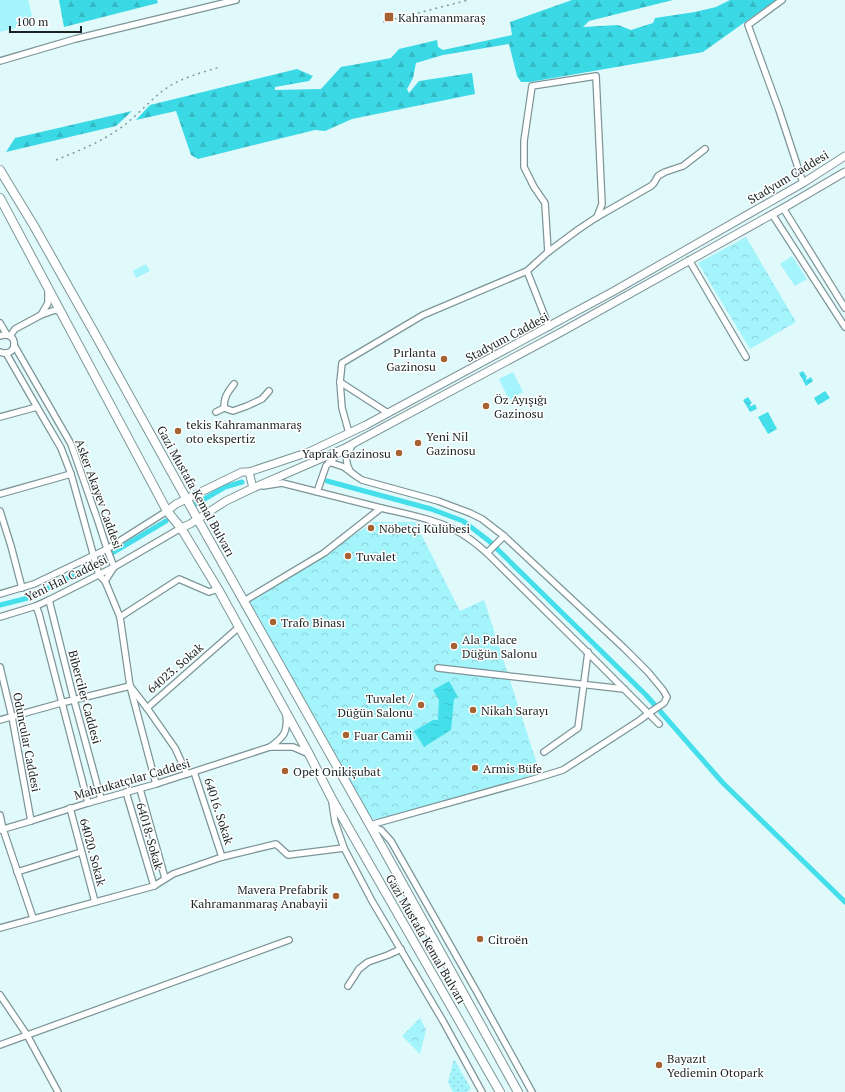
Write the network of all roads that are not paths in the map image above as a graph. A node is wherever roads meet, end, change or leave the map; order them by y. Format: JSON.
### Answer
{"nodes":[{"id":1,"x":236,"y":0,"type":"edge"},
{"id":2,"x":782,"y":0,"type":"edge"},
{"id":3,"x":0,"y":61,"type":"edge"},
{"id":4,"x":705,"y":149,"type":"dead end"},
{"id":5,"x":845,"y":156,"type":"edge"},
{"id":6,"x":0,"y":170,"type":"edge"},
{"id":7,"x":845,"y":172,"type":"edge"},
{"id":8,"x":803,"y":183,"type":"junction"},
{"id":9,"x":782,"y":196,"type":"junction"},
{"id":10,"x":0,"y":198,"type":"edge"},
{"id":11,"x":762,"y":207,"type":"junction"},
{"id":12,"x":785,"y":207,"type":"junction"},
{"id":13,"x":768,"y":216,"type":"junction"},
{"id":14,"x":597,"y":217,"type":"junction"},
{"id":15,"x":690,"y":247,"type":"junction"},
{"id":16,"x":548,"y":252,"type":"junction"},
{"id":17,"x":691,"y":259,"type":"junction"},
{"id":18,"x":527,"y":271,"type":"junction"},
{"id":19,"x":48,"y":289,"type":"junction"},
{"id":20,"x":845,"y":308,"type":"edge"},
{"id":21,"x":61,"y":312,"type":"junction"},
{"id":22,"x":41,"y":315,"type":"junction"},
{"id":23,"x":0,"y":323,"type":"edge"},
{"id":24,"x":548,"y":327,"type":"junction"},
{"id":25,"x":845,"y":327,"type":"edge"},
{"id":26,"x":8,"y":335,"type":"junction"},
{"id":27,"x":0,"y":336,"type":"edge"},
{"id":28,"x":14,"y":346,"type":"junction"},
{"id":29,"x":3,"y":353,"type":"edge"},
{"id":30,"x":746,"y":357,"type":"dead end"},
{"id":31,"x":340,"y":382,"type":"junction"},
{"id":32,"x":234,"y":384,"type":"dead end"},
{"id":33,"x":269,"y":391,"type":"dead end"},
{"id":34,"x":37,"y":408,"type":"junction"},
{"id":35,"x":224,"y":408,"type":"junction"},
{"id":36,"x":216,"y":412,"type":"dead end"},
{"id":37,"x":388,"y":413,"type":"junction"},
{"id":38,"x":0,"y":417,"type":"edge"},
{"id":39,"x":349,"y":433,"type":"junction"},
{"id":40,"x":354,"y":443,"type":"junction"},
{"id":41,"x":343,"y":449,"type":"junction"},
{"id":42,"x":329,"y":462,"type":"junction"},
{"id":43,"x":249,"y":472,"type":"junction"},
{"id":44,"x":352,"y":473,"type":"junction"},
{"id":45,"x":71,"y":474,"type":"junction"},
{"id":46,"x":253,"y":488,"type":"junction"},
{"id":47,"x":317,"y":492,"type":"junction"},
{"id":48,"x":0,"y":494,"type":"edge"},
{"id":49,"x":187,"y":499,"type":"junction"},
{"id":50,"x":381,"y":508,"type":"junction"},
{"id":51,"x":0,"y":511,"type":"edge"},
{"id":52,"x":167,"y":511,"type":"junction"},
{"id":53,"x":197,"y":518,"type":"junction"},
{"id":54,"x":181,"y":528,"type":"junction"},
{"id":55,"x":504,"y":536,"type":"junction"},
{"id":56,"x":107,"y":549,"type":"junction"},
{"id":57,"x":487,"y":553,"type":"junction"},
{"id":58,"x":93,"y":556,"type":"junction"},
{"id":59,"x":114,"y":567,"type":"junction"},
{"id":60,"x":99,"y":575,"type":"junction"},
{"id":61,"x":105,"y":581,"type":"junction"},
{"id":62,"x":22,"y":588,"type":"junction"},
{"id":63,"x":218,"y":589,"type":"junction"},
{"id":64,"x":0,"y":594,"type":"edge"},
{"id":65,"x":49,"y":600,"type":"junction"},
{"id":66,"x":244,"y":601,"type":"junction"},
{"id":67,"x":36,"y":606,"type":"junction"},
{"id":68,"x":0,"y":617,"type":"edge"},
{"id":69,"x":120,"y":617,"type":"junction"},
{"id":70,"x":239,"y":627,"type":"junction"},
{"id":71,"x":588,"y":652,"type":"junction"},
{"id":72,"x":0,"y":667,"type":"edge"},
{"id":73,"x":438,"y":668,"type":"dead end"},
{"id":74,"x":583,"y":685,"type":"junction"},
{"id":75,"x":130,"y":686,"type":"junction"},
{"id":76,"x":624,"y":689,"type":"junction"},
{"id":77,"x":74,"y":700,"type":"junction"},
{"id":78,"x":61,"y":703,"type":"junction"},
{"id":79,"x":147,"y":708,"type":"junction"},
{"id":80,"x":285,"y":711,"type":"junction"},
{"id":81,"x":651,"y":712,"type":"junction"},
{"id":82,"x":12,"y":717,"type":"junction"},
{"id":83,"x":0,"y":720,"type":"edge"},
{"id":84,"x":659,"y":724,"type":"dead end"},
{"id":85,"x":270,"y":747,"type":"junction"},
{"id":86,"x":544,"y":752,"type":"dead end"},
{"id":87,"x":309,"y":754,"type":"junction"},
{"id":88,"x":194,"y":772,"type":"junction"},
{"id":89,"x":187,"y":774,"type":"junction"},
{"id":90,"x":156,"y":784,"type":"junction"},
{"id":91,"x":140,"y":789,"type":"junction"},
{"id":92,"x":126,"y":792,"type":"junction"},
{"id":93,"x":101,"y":799,"type":"junction"},
{"id":94,"x":332,"y":799,"type":"junction"},
{"id":95,"x":88,"y":803,"type":"junction"},
{"id":96,"x":70,"y":808,"type":"junction"},
{"id":97,"x":0,"y":815,"type":"edge"},
{"id":98,"x":31,"y":821,"type":"junction"},
{"id":99,"x":370,"y":825,"type":"junction"},
{"id":100,"x":2,"y":830,"type":"edge"},
{"id":101,"x":344,"y":848,"type":"junction"},
{"id":102,"x":81,"y":852,"type":"junction"},
{"id":103,"x":222,"y":857,"type":"junction"},
{"id":104,"x":17,"y":872,"type":"junction"},
{"id":105,"x":165,"y":878,"type":"junction"},
{"id":106,"x":154,"y":886,"type":"junction"},
{"id":107,"x":95,"y":902,"type":"junction"},
{"id":108,"x":33,"y":918,"type":"junction"},
{"id":109,"x":0,"y":928,"type":"edge"},
{"id":110,"x":289,"y":940,"type":"dead end"},
{"id":111,"x":401,"y":949,"type":"junction"},
{"id":112,"x":348,"y":986,"type":"dead end"},
{"id":113,"x":0,"y":995,"type":"edge"},
{"id":114,"x":27,"y":1035,"type":"junction"},
{"id":115,"x":0,"y":1045,"type":"edge"},
{"id":116,"x":58,"y":1092,"type":"edge"},
{"id":117,"x":482,"y":1092,"type":"edge"},
{"id":118,"x":500,"y":1092,"type":"edge"},
{"id":119,"x":518,"y":1092,"type":"edge"},
{"id":120,"x":532,"y":1092,"type":"edge"}],
"edges":[{"from":1,"to":3,"type":"street"},
{"from":2,"to":8,"type":"street"},
{"from":4,"to":14,"type":"street"},
{"from":5,"to":8,"type":"main road","name":"Stadyum Caddesi"},
{"from":6,"to":49,"type":"highway","name":"Gazi Mustafa Kemal Bulvarı"},
{"from":7,"to":12,"type":"main road","name":"Stadyum Caddesi"},
{"from":8,"to":9,"type":"main road","name":"Stadyum Caddesi"},
{"from":9,"to":11,"type":"main road","name":"Stadyum Caddesi"},
{"from":9,"to":12,"type":"main road"},
{"from":10,"to":19,"type":"highway","name":"Gazi Mustafa Kemal Bulvarı"},
{"from":11,"to":13,"type":"main road"},
{"from":11,"to":15,"type":"main road","name":"Stadyum Caddesi"},
{"from":12,"to":13,"type":"main road","name":"Stadyum Caddesi"},
{"from":12,"to":20,"type":"street"},
{"from":13,"to":17,"type":"main road","name":"Stadyum Caddesi"},
{"from":13,"to":25,"type":"street"},
{"from":14,"to":16,"type":"street"},
{"from":14,"to":16,"type":"street"},
{"from":15,"to":17,"type":"main road"},
{"from":15,"to":24,"type":"main road","name":"Stadyum Caddesi"},
{"from":16,"to":18,"type":"street"},
{"from":17,"to":30,"type":"street"},
{"from":17,"to":40,"type":"main road","name":"Stadyum Caddesi"},
{"from":18,"to":24,"type":"street"},
{"from":18,"to":31,"type":"street"},
{"from":19,"to":21,"type":"highway","name":"Gazi Mustafa Kemal Bulvarı"},
{"from":19,"to":22,"type":"street"},
{"from":21,"to":22,"type":"street"},
{"from":21,"to":52,"type":"highway","name":"Gazi Mustafa Kemal Bulvarı"},
{"from":22,"to":26,"type":"street"},
{"from":23,"to":26,"type":"street","name":"Asker Akayev Caddesi"},
{"from":24,"to":37,"type":"main road","name":"Stadyum Caddesi"},
{"from":26,"to":27,"type":"street"},
{"from":26,"to":28,"type":"street","name":"Asker Akayev Caddesi"},
{"from":28,"to":29,"type":"street","name":"Asker Akayev Caddesi"},
{"from":28,"to":56,"type":"street","name":"Asker Akayev Caddesi"},
{"from":29,"to":34,"type":"street","name":"Asker Akayev Caddesi"},
{"from":31,"to":37,"type":"street"},
{"from":31,"to":39,"type":"street"},
{"from":32,"to":35,"type":"street"},
{"from":33,"to":35,"type":"street"},
{"from":34,"to":38,"type":"street"},
{"from":34,"to":45,"type":"street","name":"Asker Akayev Caddesi"},
{"from":35,"to":36,"type":"street"},
{"from":37,"to":39,"type":"main road","name":"Stadyum Caddesi"},
{"from":39,"to":43,"type":"main road","name":"Stadyum Caddesi"},
{"from":40,"to":41,"type":"main road","name":"Stadyum Caddesi"},
{"from":40,"to":44,"type":"street"},
{"from":41,"to":42,"type":"street"},
{"from":41,"to":46,"type":"main road","name":"Stadyum Caddesi"},
{"from":42,"to":44,"type":"street"},
{"from":42,"to":47,"type":"street"},
{"from":43,"to":46,"type":"main road"},
{"from":43,"to":49,"type":"main road","name":"Stadyum Caddesi"},
{"from":44,"to":55,"type":"street"},
{"from":45,"to":48,"type":"street"},
{"from":45,"to":58,"type":"street","name":"Asker Akayev Caddesi"},
{"from":46,"to":47,"type":"street"},
{"from":46,"to":53,"type":"main road","name":"Stadyum Caddesi"},
{"from":47,"to":50,"type":"street"},
{"from":49,"to":52,"type":"main road","name":"Stadyum Caddesi"},
{"from":49,"to":53,"type":"highway","name":"Gazi Mustafa Kemal Bulvarı"},
{"from":50,"to":57,"type":"street"},
{"from":50,"to":66,"type":"street"},
{"from":51,"to":62,"type":"street"},
{"from":52,"to":54,"type":"highway","name":"Gazi Mustafa Kemal Bulvarı"},
{"from":52,"to":56,"type":"street","name":"Yeni Hal Caddesi"},
{"from":53,"to":54,"type":"main road","name":"Stadyum Caddesi"},
{"from":53,"to":66,"type":"highway","name":"Gazi Mustafa Kemal Bulvarı"},
{"from":54,"to":59,"type":"street","name":"Yeni Hal Caddesi"},
{"from":54,"to":63,"type":"highway","name":"Gazi Mustafa Kemal Bulvarı"},
{"from":55,"to":57,"type":"street"},
{"from":55,"to":81,"type":"street"},
{"from":56,"to":58,"type":"street","name":"Yeni Hal Caddesi"},
{"from":56,"to":59,"type":"street","name":"Asker Akayev Caddesi"},
{"from":57,"to":71,"type":"street"},
{"from":58,"to":60,"type":"street","name":"Asker Akayev Caddesi"},
{"from":58,"to":62,"type":"street","name":"Yeni Hal Caddesi"},
{"from":59,"to":60,"type":"street","name":"Yeni Hal Caddesi"},
{"from":59,"to":61,"type":"street"},
{"from":60,"to":61,"type":"street"},
{"from":60,"to":65,"type":"street","name":"Yeni Hal Caddesi"},
{"from":61,"to":69,"type":"street"},
{"from":62,"to":64,"type":"street","name":"Yeni Hal Caddesi"},
{"from":63,"to":69,"type":"street"},
{"from":63,"to":70,"type":"highway","name":"Gazi Mustafa Kemal Bulvarı"},
{"from":65,"to":67,"type":"street","name":"Yeni Hal Caddesi"},
{"from":65,"to":77,"type":"street","name":"Biberciler Caddesi"},
{"from":66,"to":99,"type":"highway","name":"Gazi Mustafa Kemal Bulvarı"},
{"from":67,"to":68,"type":"street","name":"Yeni Hal Caddesi"},
{"from":67,"to":78,"type":"street","name":"Biberciler Caddesi"},
{"from":69,"to":75,"type":"street"},
{"from":70,"to":79,"type":"street","name":"64023. Sokak"},
{"from":70,"to":80,"type":"highway","name":"Gazi Mustafa Kemal Bulvarı"},
{"from":71,"to":74,"type":"street"},
{"from":71,"to":76,"type":"street"},
{"from":72,"to":82,"type":"street","name":"Oduncular Caddesi"},
{"from":73,"to":74,"type":"street"},
{"from":74,"to":76,"type":"street"},
{"from":74,"to":86,"type":"street"},
{"from":75,"to":77,"type":"street"},
{"from":75,"to":79,"type":"street","name":"64023. Sokak"},
{"from":75,"to":90,"type":"street"},
{"from":76,"to":81,"type":"street"},
{"from":77,"to":78,"type":"street"},
{"from":77,"to":93,"type":"street","name":"Biberciler Caddesi"},
{"from":78,"to":82,"type":"street"},
{"from":78,"to":95,"type":"street","name":"Biberciler Caddesi"},
{"from":79,"to":89,"type":"street","name":"64016. Sokak"},
{"from":80,"to":85,"type":"street","name":"Mahrukatçılar Caddesi"},
{"from":80,"to":87,"type":"highway","name":"Gazi Mustafa Kemal Bulvarı"},
{"from":81,"to":84,"type":"street"},
{"from":81,"to":99,"type":"street"},
{"from":82,"to":83,"type":"street"},
{"from":82,"to":98,"type":"street","name":"Oduncular Caddesi"},
{"from":85,"to":87,"type":"street","name":"Mahrukatçılar Caddesi"},
{"from":85,"to":88,"type":"street","name":"Mahrukatçılar Caddesi"},
{"from":87,"to":94,"type":"highway","name":"Gazi Mustafa Kemal Bulvarı"},
{"from":88,"to":89,"type":"street","name":"Mahrukatçılar Caddesi"},
{"from":88,"to":103,"type":"street","name":"64016. Sokak"},
{"from":89,"to":90,"type":"street","name":"Mahrukatçılar Caddesi"},
{"from":90,"to":91,"type":"street","name":"Mahrukatçılar Caddesi"},
{"from":91,"to":92,"type":"street","name":"Mahrukatçılar Caddesi"},
{"from":91,"to":105,"type":"street"},
{"from":92,"to":93,"type":"street","name":"Mahrukatçılar Caddesi"},
{"from":92,"to":106,"type":"street","name":"64018. Sokak"},
{"from":93,"to":95,"type":"street","name":"Mahrukatçılar Caddesi"},
{"from":94,"to":101,"type":"street","name":"Gazi Mustafa Kemal Bulvarı"},
{"from":94,"to":118,"type":"highway","name":"Gazi Mustafa Kemal Bulvarı"},
{"from":95,"to":96,"type":"street","name":"Mahrukatçılar Caddesi"},
{"from":96,"to":98,"type":"street","name":"Mahrukatçılar Caddesi"},
{"from":96,"to":102,"type":"street","name":"64020. Sokak"},
{"from":97,"to":100,"type":"street"},
{"from":98,"to":100,"type":"street","name":"Mahrukatçılar Caddesi"},
{"from":99,"to":119,"type":"highway","name":"Gazi Mustafa Kemal Bulvarı"},
{"from":99,"to":120,"type":"street","name":"Gazi Mustafa Kemal Bulvarı"},
{"from":100,"to":104,"type":"street"},
{"from":101,"to":103,"type":"street"},
{"from":101,"to":111,"type":"street","name":"Gazi Mustafa Kemal Bulvarı"},
{"from":102,"to":104,"type":"street"},
{"from":102,"to":107,"type":"street","name":"64020. Sokak"},
{"from":103,"to":105,"type":"street"},
{"from":104,"to":108,"type":"street"},
{"from":105,"to":106,"type":"street"},
{"from":106,"to":107,"type":"street"},
{"from":107,"to":108,"type":"street"},
{"from":108,"to":109,"type":"street"},
{"from":110,"to":114,"type":"street"},
{"from":111,"to":112,"type":"street"},
{"from":111,"to":117,"type":"street","name":"Gazi Mustafa Kemal Bulvarı"},
{"from":113,"to":114,"type":"street"},
{"from":114,"to":115,"type":"street"},
{"from":114,"to":116,"type":"street"}]}
